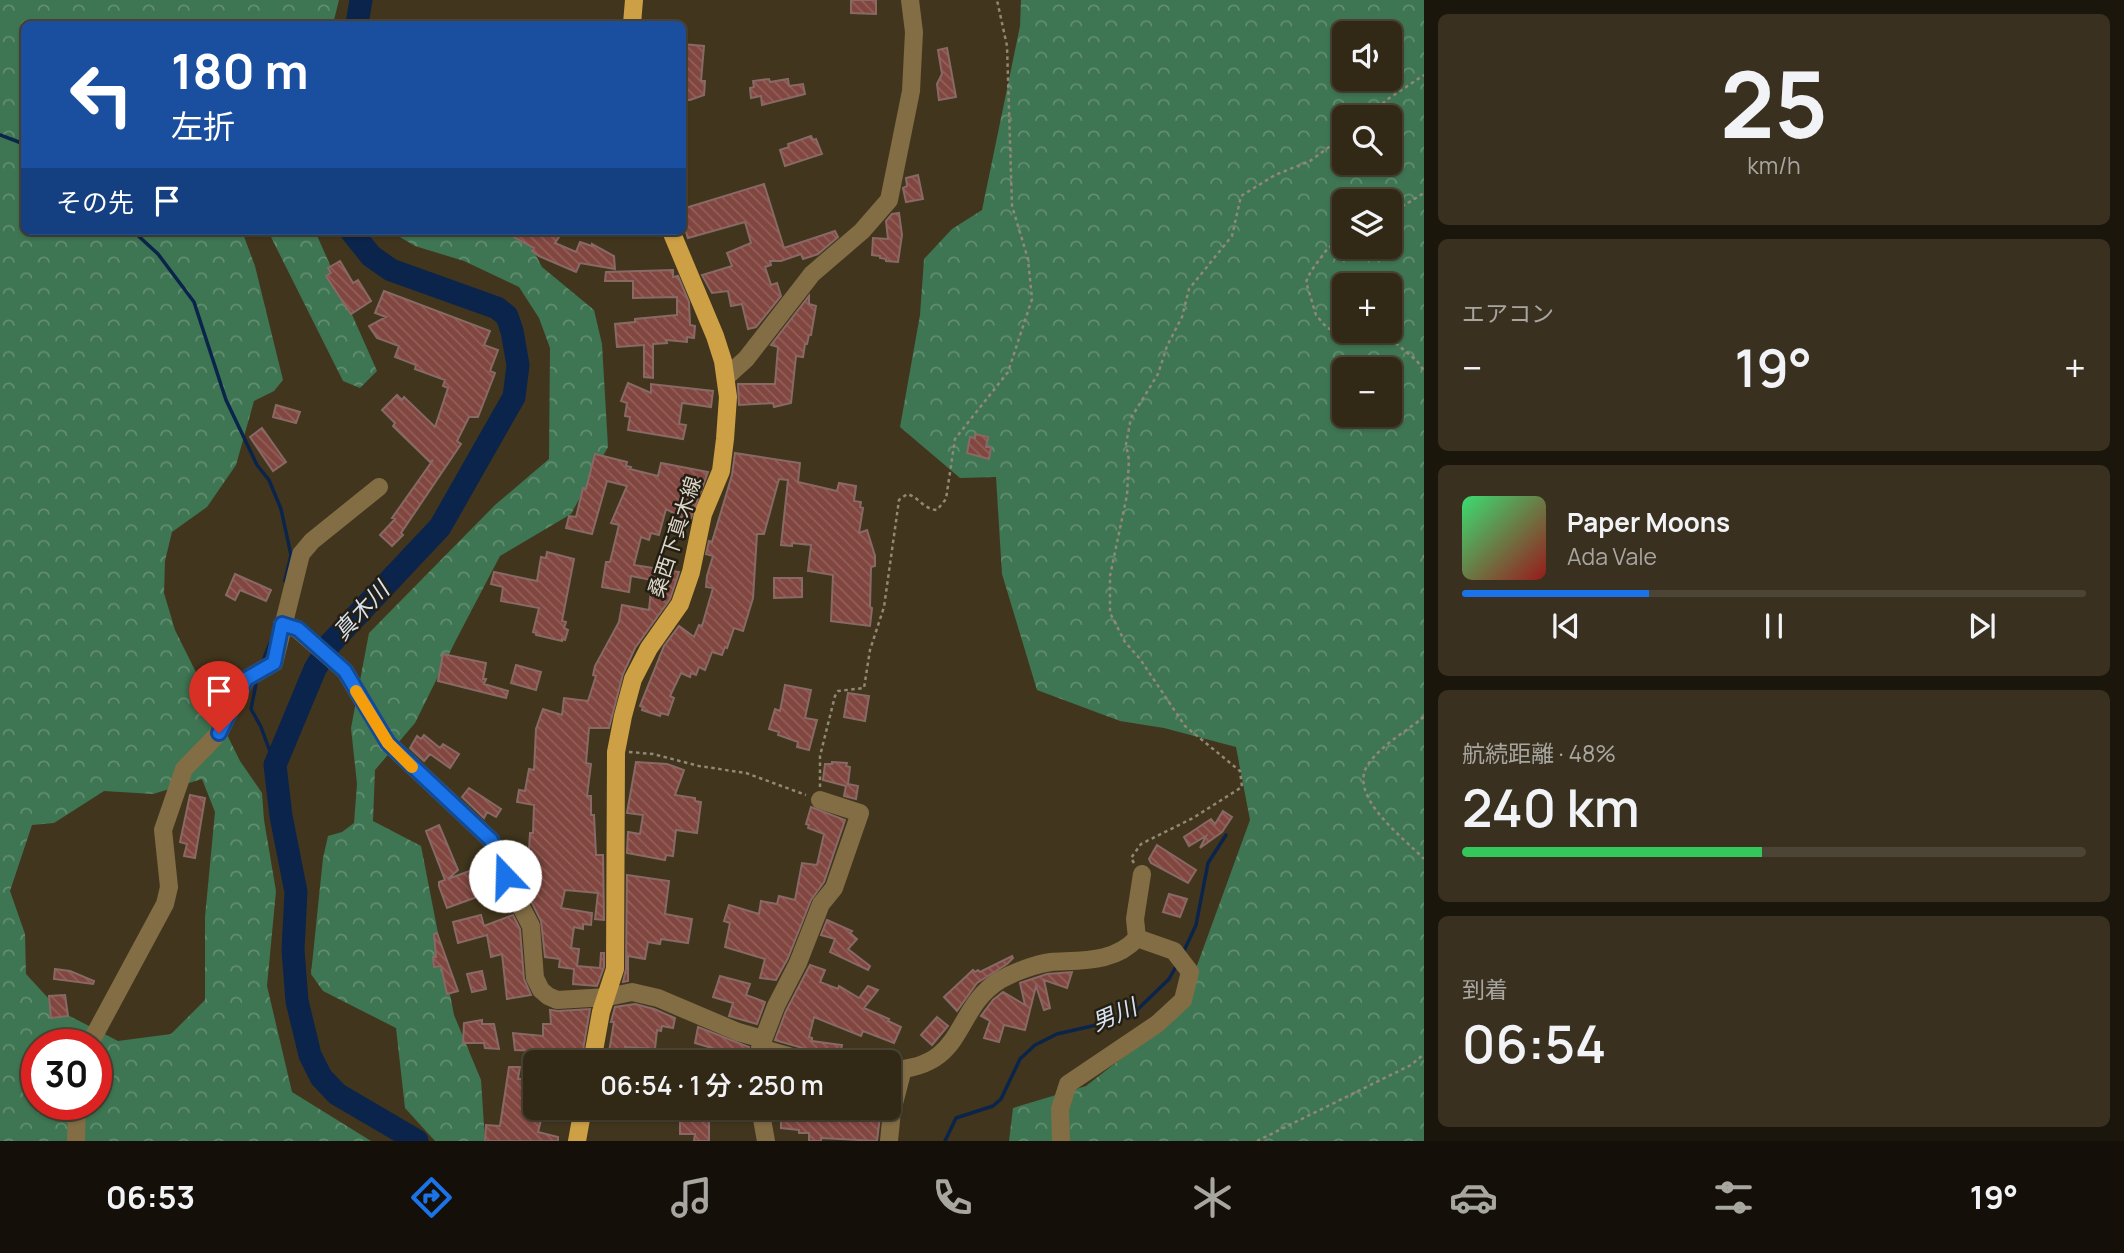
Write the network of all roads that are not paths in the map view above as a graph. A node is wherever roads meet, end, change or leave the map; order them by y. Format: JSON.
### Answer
{"nodes":[{"id":1,"x":634,"y":0,"type":"edge"},
{"id":2,"x":910,"y":0,"type":"edge"},
{"id":3,"x":632,"y":21,"type":"edge"},
{"id":4,"x":673,"y":235,"type":"edge"},
{"id":5,"x":726,"y":377,"type":"junction"},
{"id":6,"x":379,"y":486,"type":"dead end"},
{"id":7,"x":290,"y":627,"type":"junction"},
{"id":8,"x":820,"y":800,"type":"road end"},
{"id":9,"x":1142,"y":874,"type":"road end"},
{"id":10,"x":1137,"y":938,"type":"junction"},
{"id":11,"x":608,"y":998,"type":"junction"},
{"id":12,"x":98,"y":1029,"type":"edge"},
{"id":13,"x":594,"y":1050,"type":"edge"},
{"id":14,"x":760,"y":1050,"type":"edge"},
{"id":15,"x":901,"y":1068,"type":"edge"},
{"id":16,"x":77,"y":1120,"type":"edge"},
{"id":17,"x":581,"y":1120,"type":"edge"},
{"id":18,"x":762,"y":1120,"type":"edge"},
{"id":19,"x":891,"y":1120,"type":"edge"},
{"id":20,"x":76,"y":1141,"type":"edge"},
{"id":21,"x":577,"y":1141,"type":"edge"},
{"id":22,"x":766,"y":1141,"type":"edge"},
{"id":23,"x":889,"y":1141,"type":"edge"},
{"id":24,"x":1061,"y":1141,"type":"edge"}],
"edges":[{"from":1,"to":3,"type":"main road"},
{"from":2,"to":5,"type":"street"},
{"from":4,"to":5,"type":"main road","name":"桑西下真木線"},
{"from":5,"to":11,"type":"main road","name":"桑西下真木線"},
{"from":6,"to":7,"type":"street"},
{"from":7,"to":11,"type":"street"},
{"from":7,"to":12,"type":"street"},
{"from":8,"to":14,"type":"street"},
{"from":9,"to":10,"type":"street"},
{"from":10,"to":15,"type":"street"},
{"from":10,"to":24,"type":"street"},
{"from":11,"to":13,"type":"main road","name":"桑西下真木線"},
{"from":11,"to":14,"type":"street"},
{"from":16,"to":20,"type":"street"},
{"from":17,"to":21,"type":"main road"},
{"from":18,"to":22,"type":"street"},
{"from":19,"to":23,"type":"street"}]}
